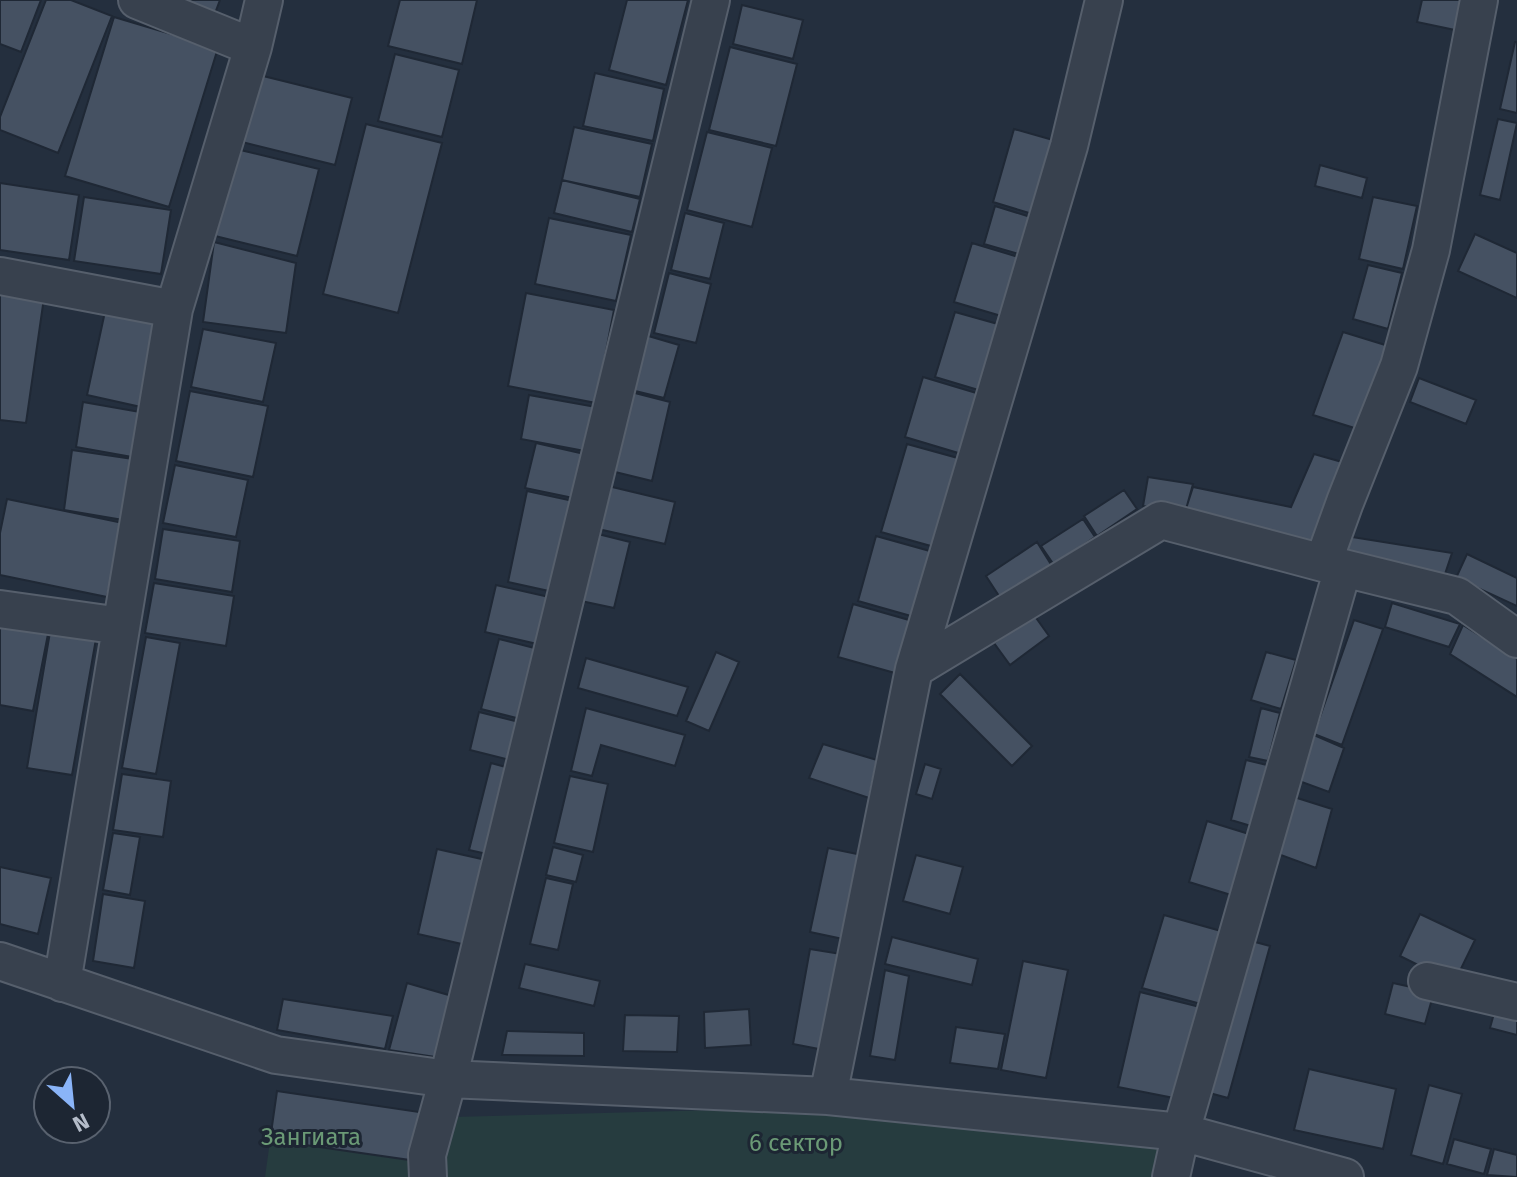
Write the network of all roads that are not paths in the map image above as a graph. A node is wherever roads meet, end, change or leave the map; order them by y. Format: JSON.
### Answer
{"nodes":[{"id":1,"x":137,"y":0,"type":"edge"},
{"id":2,"x":264,"y":0,"type":"edge"},
{"id":3,"x":711,"y":0,"type":"edge"},
{"id":4,"x":1104,"y":0,"type":"edge"},
{"id":5,"x":1479,"y":0,"type":"edge"},
{"id":6,"x":253,"y":47,"type":"junction"},
{"id":7,"x":0,"y":276,"type":"edge"},
{"id":8,"x":174,"y":309,"type":"junction"},
{"id":9,"x":1333,"y":566,"type":"junction"},
{"id":10,"x":0,"y":609,"type":"edge"},
{"id":11,"x":121,"y":626,"type":"junction"},
{"id":12,"x":1517,"y":639,"type":"edge"},
{"id":13,"x":914,"y":669,"type":"junction"},
{"id":14,"x":0,"y":961,"type":"edge"},
{"id":15,"x":1427,"y":981,"type":"dead end"},
{"id":16,"x":62,"y":983,"type":"junction"},
{"id":17,"x":1517,"y":1002,"type":"edge"},
{"id":18,"x":448,"y":1079,"type":"junction"},
{"id":19,"x":828,"y":1096,"type":"junction"},
{"id":20,"x":1181,"y":1132,"type":"junction"},
{"id":21,"x":428,"y":1177,"type":"edge"},
{"id":22,"x":1171,"y":1177,"type":"edge"},
{"id":23,"x":1345,"y":1177,"type":"edge"}],
"edges":[{"from":1,"to":6,"type":"street"},
{"from":2,"to":6,"type":"street"},
{"from":3,"to":18,"type":"street"},
{"from":4,"to":13,"type":"street"},
{"from":5,"to":9,"type":"street"},
{"from":6,"to":8,"type":"street"},
{"from":7,"to":8,"type":"street"},
{"from":8,"to":11,"type":"street"},
{"from":9,"to":12,"type":"street"},
{"from":9,"to":13,"type":"street"},
{"from":9,"to":20,"type":"street"},
{"from":10,"to":11,"type":"street"},
{"from":11,"to":16,"type":"street"},
{"from":13,"to":19,"type":"street"},
{"from":14,"to":16,"type":"street"},
{"from":15,"to":17,"type":"street"},
{"from":16,"to":18,"type":"street"},
{"from":18,"to":19,"type":"street"},
{"from":18,"to":21,"type":"street"},
{"from":19,"to":20,"type":"street"},
{"from":20,"to":22,"type":"street"},
{"from":20,"to":23,"type":"street"}]}
